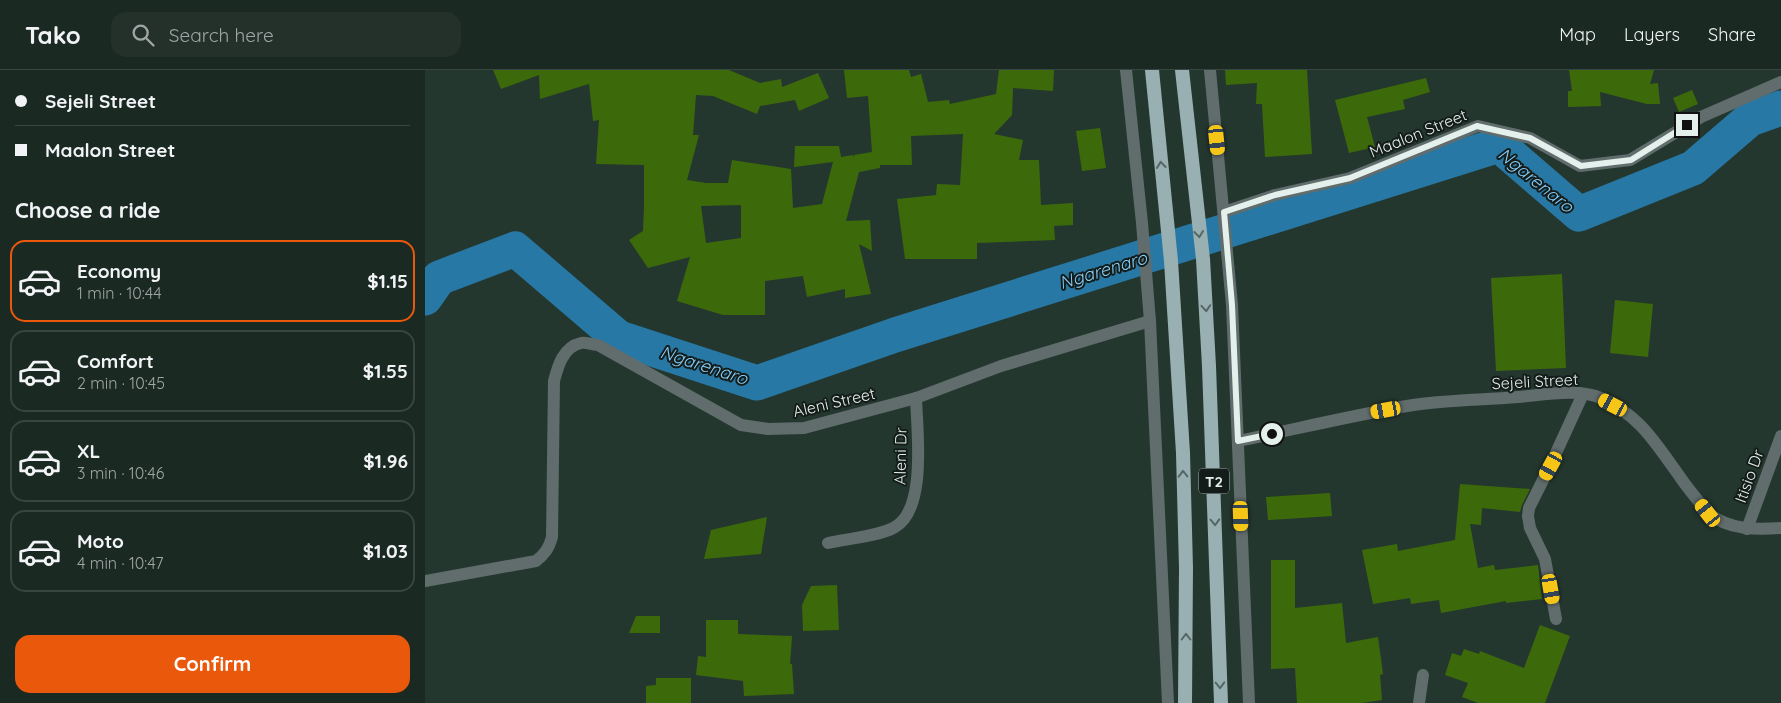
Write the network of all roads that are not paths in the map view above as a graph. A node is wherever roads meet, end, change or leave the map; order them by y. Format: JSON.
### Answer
{"nodes":[{"id":1,"x":1126,"y":70,"type":"edge"},
{"id":2,"x":1151,"y":70,"type":"edge"},
{"id":3,"x":1182,"y":70,"type":"edge"},
{"id":4,"x":1210,"y":70,"type":"edge"},
{"id":5,"x":1781,"y":82,"type":"edge"},
{"id":6,"x":1224,"y":212,"type":"junction"},
{"id":7,"x":1150,"y":321,"type":"junction"},
{"id":8,"x":1583,"y":394,"type":"junction"},
{"id":9,"x":916,"y":398,"type":"junction"},
{"id":10,"x":1781,"y":436,"type":"edge"},
{"id":11,"x":1238,"y":441,"type":"junction"},
{"id":12,"x":1781,"y":528,"type":"edge"},
{"id":13,"x":1747,"y":529,"type":"junction"},
{"id":14,"x":827,"y":543,"type":"dead end"},
{"id":15,"x":425,"y":581,"type":"edge"},
{"id":16,"x":1556,"y":619,"type":"dead end"},
{"id":17,"x":1423,"y":675,"type":"dead end"},
{"id":18,"x":1168,"y":703,"type":"edge"},
{"id":19,"x":1185,"y":703,"type":"edge"},
{"id":20,"x":1221,"y":703,"type":"edge"},
{"id":21,"x":1249,"y":703,"type":"edge"},
{"id":22,"x":1419,"y":703,"type":"edge"}],
"edges":[{"from":1,"to":7,"type":"street"},
{"from":19,"to":2,"type":"highway","number":"T2","one_way":true},
{"from":3,"to":20,"type":"highway","number":"T2","one_way":true},
{"from":4,"to":6,"type":"street"},
{"from":5,"to":6,"type":"street","name":"Maalon Street"},
{"from":6,"to":11,"type":"street"},
{"from":7,"to":9,"type":"street","name":"Aleni Street"},
{"from":7,"to":18,"type":"street"},
{"from":8,"to":11,"type":"street","name":"Sejeli Street"},
{"from":8,"to":13,"type":"street","name":"Sejeli Street"},
{"from":8,"to":16,"type":"street"},
{"from":9,"to":14,"type":"street","name":"Aleni Dr"},
{"from":9,"to":15,"type":"street","name":"Aleni Street"},
{"from":10,"to":13,"type":"street","name":"Itisio Dr"},
{"from":11,"to":21,"type":"street"},
{"from":12,"to":13,"type":"street","name":"Sejeli Street"},
{"from":17,"to":22,"type":"street"}]}
